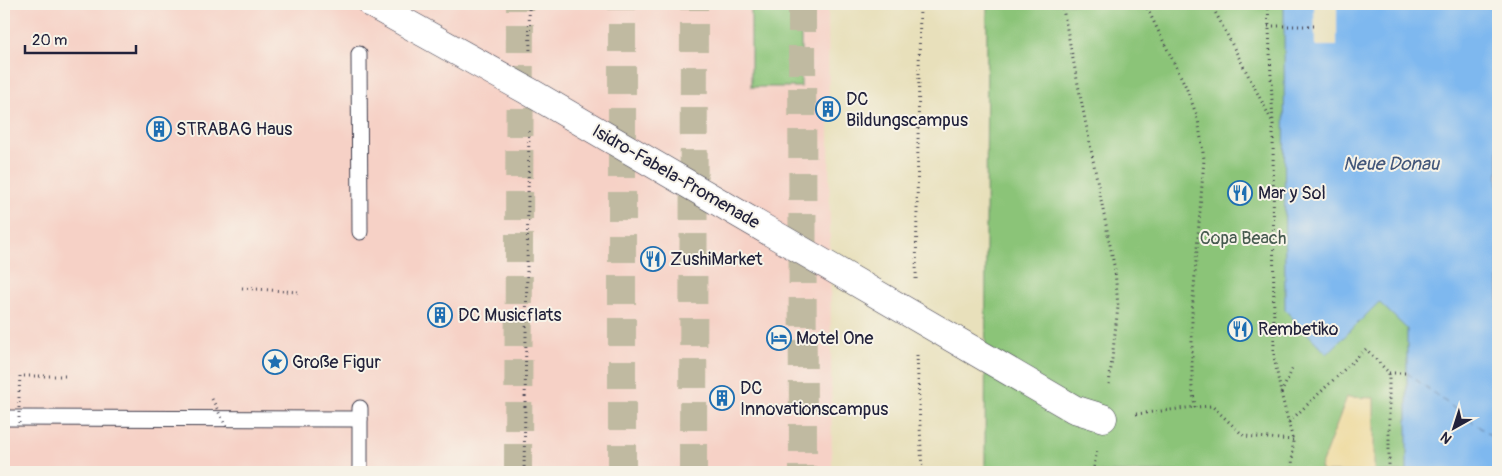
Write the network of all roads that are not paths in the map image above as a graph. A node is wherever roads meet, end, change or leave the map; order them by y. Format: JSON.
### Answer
{"nodes":[{"id":1,"x":372,"y":4,"type":"edge"},
{"id":2,"x":360,"y":54,"type":"dead end"},
{"id":3,"x":360,"y":232,"type":"dead end"},
{"id":4,"x":4,"y":418,"type":"edge"},
{"id":5,"x":1103,"y":418,"type":"road end"},
{"id":6,"x":360,"y":472,"type":"edge"}],
"edges":[{"from":1,"to":5,"type":"street","name":"Isidro-Fabela-Promenade"},
{"from":2,"to":3,"type":"lane"},
{"from":4,"to":6,"type":"lane"}]}
